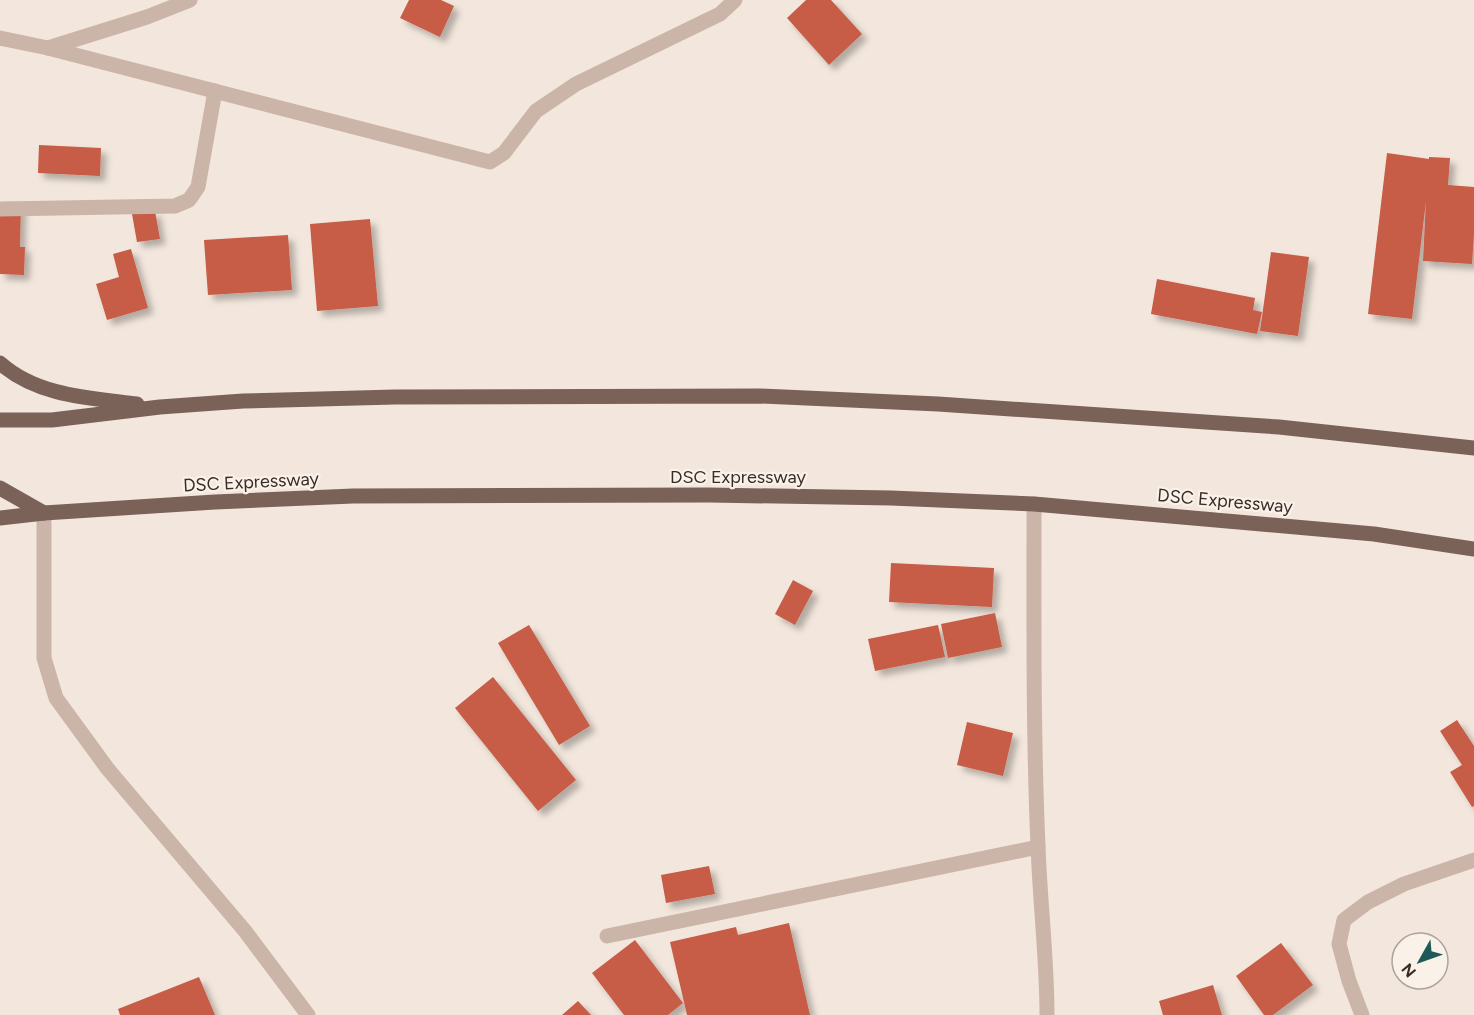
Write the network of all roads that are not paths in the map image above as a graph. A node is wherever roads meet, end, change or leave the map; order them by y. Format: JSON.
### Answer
{"nodes":[{"id":1,"x":190,"y":0,"type":"edge"},
{"id":2,"x":735,"y":0,"type":"edge"},
{"id":3,"x":0,"y":38,"type":"edge"},
{"id":4,"x":48,"y":48,"type":"junction"},
{"id":5,"x":215,"y":91,"type":"junction"},
{"id":6,"x":0,"y":209,"type":"edge"},
{"id":7,"x":0,"y":363,"type":"edge"},
{"id":8,"x":160,"y":407,"type":"junction"},
{"id":9,"x":0,"y":420,"type":"edge"},
{"id":10,"x":1474,"y":448,"type":"edge"},
{"id":11,"x":0,"y":488,"type":"edge"},
{"id":12,"x":1034,"y":504,"type":"junction"},
{"id":13,"x":44,"y":513,"type":"junction"},
{"id":14,"x":0,"y":518,"type":"edge"},
{"id":15,"x":1474,"y":549,"type":"edge"},
{"id":16,"x":1038,"y":847,"type":"junction"},
{"id":17,"x":1474,"y":860,"type":"edge"},
{"id":18,"x":607,"y":936,"type":"dead end"},
{"id":19,"x":308,"y":1015,"type":"edge"},
{"id":20,"x":1047,"y":1015,"type":"edge"},
{"id":21,"x":1362,"y":1015,"type":"edge"}],
"edges":[{"from":1,"to":4,"type":"street"},
{"from":2,"to":5,"type":"street"},
{"from":3,"to":4,"type":"street"},
{"from":4,"to":5,"type":"street"},
{"from":5,"to":6,"type":"street"},
{"from":7,"to":8,"type":"main road"},
{"from":8,"to":9,"type":"main road"},
{"from":8,"to":10,"type":"main road"},
{"from":11,"to":13,"type":"main road"},
{"from":12,"to":13,"type":"main road","name":"DSC Expressway"},
{"from":12,"to":15,"type":"main road","name":"DSC Expressway"},
{"from":12,"to":16,"type":"street"},
{"from":13,"to":14,"type":"main road","name":"DSC Expressway"},
{"from":13,"to":19,"type":"street"},
{"from":16,"to":18,"type":"street"},
{"from":16,"to":20,"type":"street"},
{"from":17,"to":21,"type":"street"}]}
